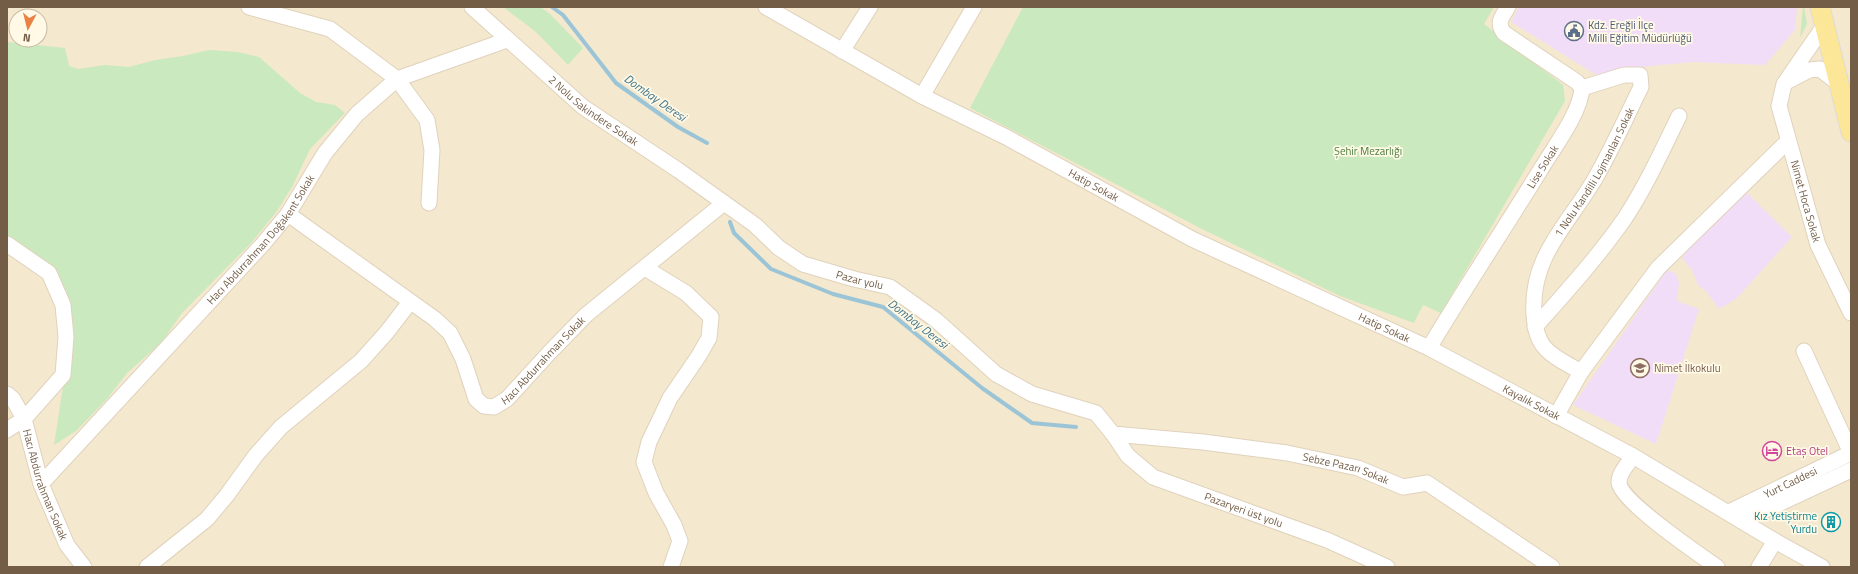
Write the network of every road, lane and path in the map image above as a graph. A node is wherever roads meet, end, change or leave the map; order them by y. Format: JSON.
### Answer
{"nodes":[{"id":1,"x":249,"y":7,"type":"edge"},
{"id":2,"x":472,"y":7,"type":"edge"},
{"id":3,"x":766,"y":7,"type":"edge"},
{"id":4,"x":870,"y":7,"type":"edge"},
{"id":5,"x":974,"y":7,"type":"edge"},
{"id":6,"x":1508,"y":7,"type":"edge"},
{"id":7,"x":1820,"y":7,"type":"edge"},
{"id":8,"x":1824,"y":26,"type":"junction"},
{"id":9,"x":507,"y":40,"type":"junction"},
{"id":10,"x":842,"y":51,"type":"junction"},
{"id":11,"x":397,"y":79,"type":"junction"},
{"id":12,"x":1838,"y":83,"type":"junction"},
{"id":13,"x":1784,"y":84,"type":"junction"},
{"id":14,"x":1582,"y":88,"type":"junction"},
{"id":15,"x":922,"y":96,"type":"junction"},
{"id":16,"x":1679,"y":116,"type":"dead end"},
{"id":17,"x":1851,"y":132,"type":"edge"},
{"id":18,"x":1788,"y":141,"type":"junction"},
{"id":19,"x":429,"y":203,"type":"dead end"},
{"id":20,"x":724,"y":203,"type":"junction"},
{"id":21,"x":288,"y":214,"type":"junction"},
{"id":22,"x":7,"y":244,"type":"edge"},
{"id":23,"x":645,"y":268,"type":"junction"},
{"id":24,"x":410,"y":302,"type":"junction"},
{"id":25,"x":1851,"y":313,"type":"edge"},
{"id":26,"x":1535,"y":327,"type":"junction"},
{"id":27,"x":1429,"y":348,"type":"junction"},
{"id":28,"x":1804,"y":351,"type":"dead end"},
{"id":29,"x":1581,"y":372,"type":"junction"},
{"id":30,"x":7,"y":394,"type":"edge"},
{"id":31,"x":1556,"y":416,"type":"junction"},
{"id":32,"x":24,"y":419,"type":"junction"},
{"id":33,"x":7,"y":430,"type":"edge"},
{"id":34,"x":1113,"y":434,"type":"junction"},
{"id":35,"x":1851,"y":453,"type":"edge"},
{"id":36,"x":1633,"y":456,"type":"junction"},
{"id":37,"x":1851,"y":470,"type":"edge"},
{"id":38,"x":41,"y":484,"type":"junction"},
{"id":39,"x":1729,"y":512,"type":"junction"},
{"id":40,"x":1742,"y":521,"type":"junction"},
{"id":41,"x":1775,"y":541,"type":"junction"},
{"id":42,"x":84,"y":567,"type":"edge"},
{"id":43,"x":147,"y":567,"type":"edge"},
{"id":44,"x":671,"y":567,"type":"edge"},
{"id":45,"x":1387,"y":567,"type":"edge"},
{"id":46,"x":1552,"y":567,"type":"edge"},
{"id":47,"x":1717,"y":567,"type":"edge"},
{"id":48,"x":1759,"y":567,"type":"edge"},
{"id":49,"x":1822,"y":567,"type":"edge"}],
"edges":[{"from":1,"to":11,"type":"street"},
{"from":2,"to":9,"type":"street","name":"2 Nolu Sakindere Sokak"},
{"from":3,"to":10,"type":"street","name":"Hatip Sokak"},
{"from":4,"to":10,"type":"street"},
{"from":5,"to":15,"type":"street"},
{"from":6,"to":14,"type":"street"},
{"from":7,"to":8,"type":"main road"},
{"from":8,"to":12,"type":"main road"},
{"from":8,"to":13,"type":"street","name":"Nimet Hoca Sokak"},
{"from":9,"to":11,"type":"street","name":"Hacı Abdurrahman Doğakent Sokak"},
{"from":9,"to":20,"type":"street","name":"2 Nolu Sakindere Sokak"},
{"from":10,"to":15,"type":"street","name":"Hatip Sokak"},
{"from":11,"to":19,"type":"street"},
{"from":11,"to":21,"type":"street","name":"Hacı Abdurrahman Doğakent Sokak"},
{"from":12,"to":13,"type":"street"},
{"from":12,"to":17,"type":"main road"},
{"from":13,"to":18,"type":"street","name":"Nimet Hoca Sokak"},
{"from":14,"to":26,"type":"street","name":"1 Nolu Kandilli Lojmanları Sokak"},
{"from":14,"to":27,"type":"street","name":"Lise Sokak"},
{"from":15,"to":27,"type":"street","name":"Hatip Sokak"},
{"from":16,"to":26,"type":"street"},
{"from":18,"to":25,"type":"street","name":"Nimet Hoca Sokak"},
{"from":18,"to":29,"type":"street"},
{"from":20,"to":23,"type":"street","name":"Hacı Abdurrahman Sokak"},
{"from":20,"to":34,"type":"street","name":"Pazar yolu"},
{"from":21,"to":24,"type":"street","name":"Hacı Abdurrahman Sokak"},
{"from":21,"to":38,"type":"street","name":"Hacı Abdurrahman Doğakent Sokak"},
{"from":22,"to":32,"type":"street","name":"Hacı Abdurrahman Sokak"},
{"from":23,"to":24,"type":"street","name":"Hacı Abdurrahman Sokak"},
{"from":23,"to":44,"type":"street"},
{"from":24,"to":43,"type":"street"},
{"from":26,"to":29,"type":"street","name":"1 Nolu Kandilli Lojmanları Sokak"},
{"from":27,"to":31,"type":"street","name":"Kayalık Sokak"},
{"from":28,"to":35,"type":"street"},
{"from":29,"to":31,"type":"street"},
{"from":30,"to":32,"type":"street"},
{"from":31,"to":36,"type":"street","name":"Kayalık Sokak"},
{"from":32,"to":33,"type":"street"},
{"from":32,"to":38,"type":"street","name":"Hacı Abdurrahman Sokak"},
{"from":34,"to":45,"type":"street","name":"Pazaryeri üst yolu"},
{"from":34,"to":46,"type":"street","name":"Sebze Pazarı Sokak"},
{"from":35,"to":39,"type":"street","name":"Yurt Caddesi"},
{"from":36,"to":39,"type":"street","name":"Kayalık Sokak"},
{"from":36,"to":47,"type":"street"},
{"from":37,"to":40,"type":"street","name":"Yurt Caddesi"},
{"from":38,"to":42,"type":"street","name":"Hacı Abdurrahman Sokak"},
{"from":39,"to":40,"type":"street","name":"Kayalık Sokak"},
{"from":40,"to":41,"type":"street","name":"Kayalık Sokak"},
{"from":41,"to":48,"type":"street"},
{"from":41,"to":49,"type":"street","name":"Kayalık Sokak"}]}
